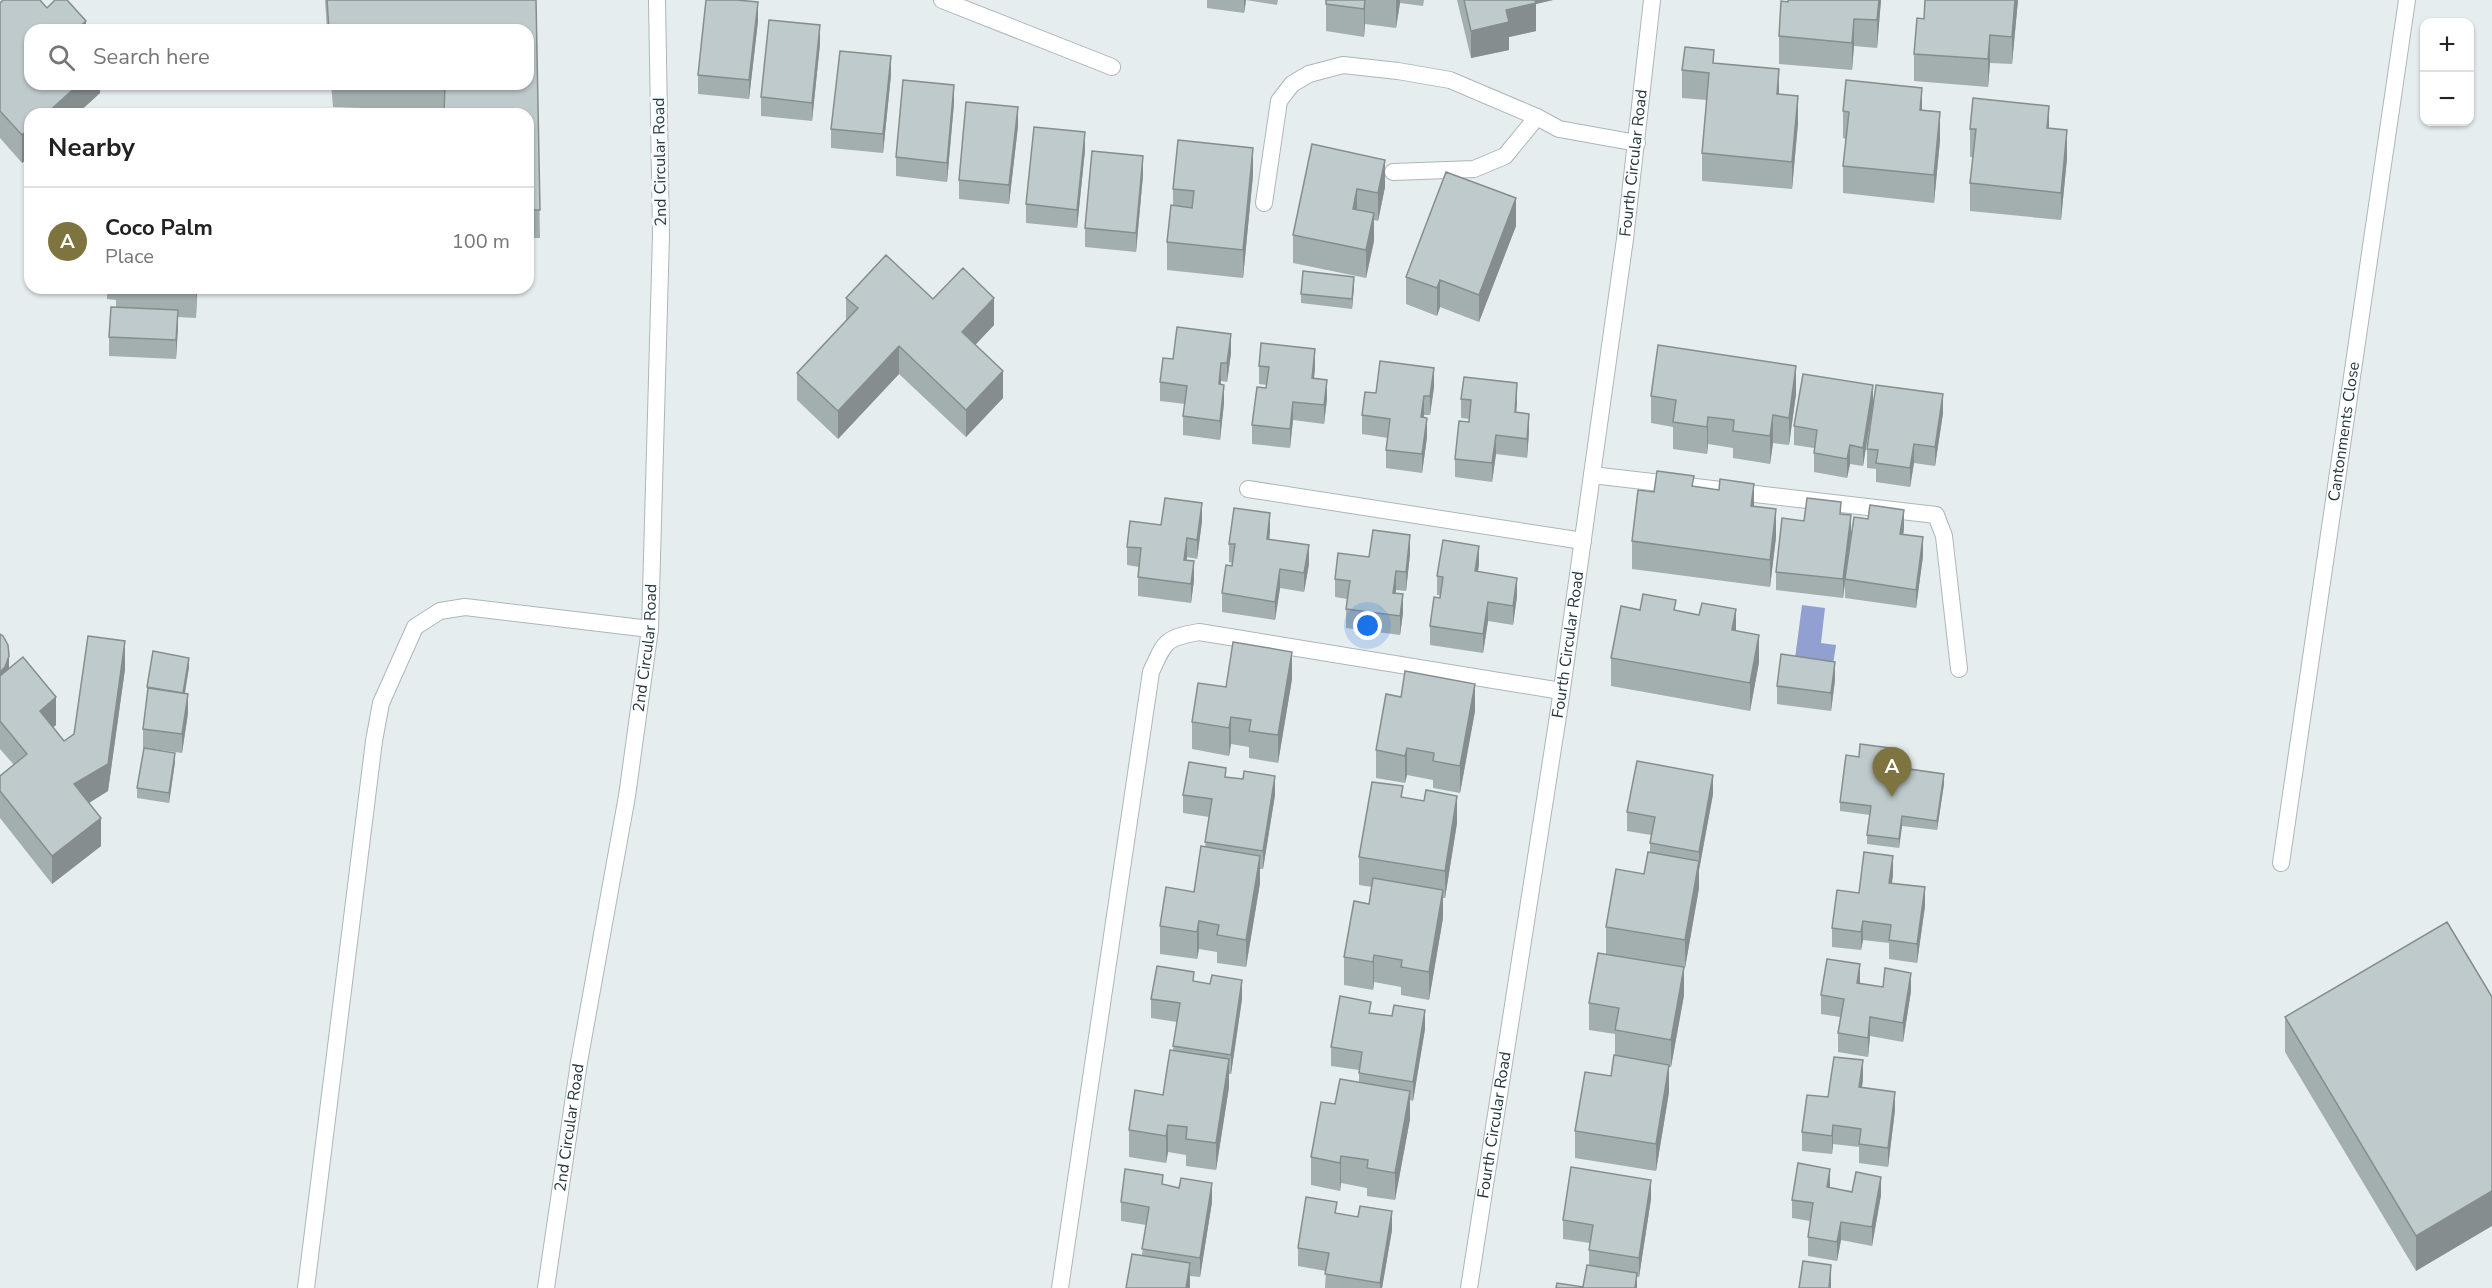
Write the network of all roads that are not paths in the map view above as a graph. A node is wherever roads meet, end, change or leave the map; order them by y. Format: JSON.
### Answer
{"nodes":[{"id":1,"x":657,"y":0,"type":"edge"},
{"id":2,"x":942,"y":0,"type":"edge"},
{"id":3,"x":1652,"y":0,"type":"edge"},
{"id":4,"x":2407,"y":0,"type":"edge"},
{"id":5,"x":1112,"y":67,"type":"dead end"},
{"id":6,"x":1537,"y":117,"type":"junction"},
{"id":7,"x":1637,"y":143,"type":"junction"},
{"id":8,"x":1393,"y":172,"type":"dead end"},
{"id":9,"x":1264,"y":203,"type":"dead end"},
{"id":10,"x":1592,"y":475,"type":"junction"},
{"id":11,"x":1248,"y":489,"type":"dead end"},
{"id":12,"x":1583,"y":541,"type":"junction"},
{"id":13,"x":650,"y":629,"type":"junction"},
{"id":14,"x":1959,"y":669,"type":"dead end"},
{"id":15,"x":1561,"y":692,"type":"junction"},
{"id":16,"x":2281,"y":862,"type":"dead end"},
{"id":17,"x":306,"y":1288,"type":"edge"},
{"id":18,"x":546,"y":1288,"type":"edge"},
{"id":19,"x":1060,"y":1288,"type":"edge"},
{"id":20,"x":1469,"y":1288,"type":"edge"}],
"edges":[{"from":1,"to":13,"type":"street","name":"2nd Circular Road"},
{"from":2,"to":5,"type":"street"},
{"from":3,"to":7,"type":"street","name":"Fourth Circular Road"},
{"from":4,"to":16,"type":"street","name":"Cantonments Close"},
{"from":6,"to":7,"type":"street"},
{"from":6,"to":8,"type":"street"},
{"from":6,"to":9,"type":"street"},
{"from":7,"to":10,"type":"street","name":"Fourth Circular Road"},
{"from":10,"to":12,"type":"street","name":"Fourth Circular Road"},
{"from":10,"to":14,"type":"street"},
{"from":11,"to":12,"type":"street"},
{"from":12,"to":15,"type":"street","name":"Fourth Circular Road"},
{"from":13,"to":17,"type":"street"},
{"from":13,"to":18,"type":"street","name":"2nd Circular Road"},
{"from":15,"to":19,"type":"street"},
{"from":15,"to":20,"type":"street","name":"Fourth Circular Road"}]}
